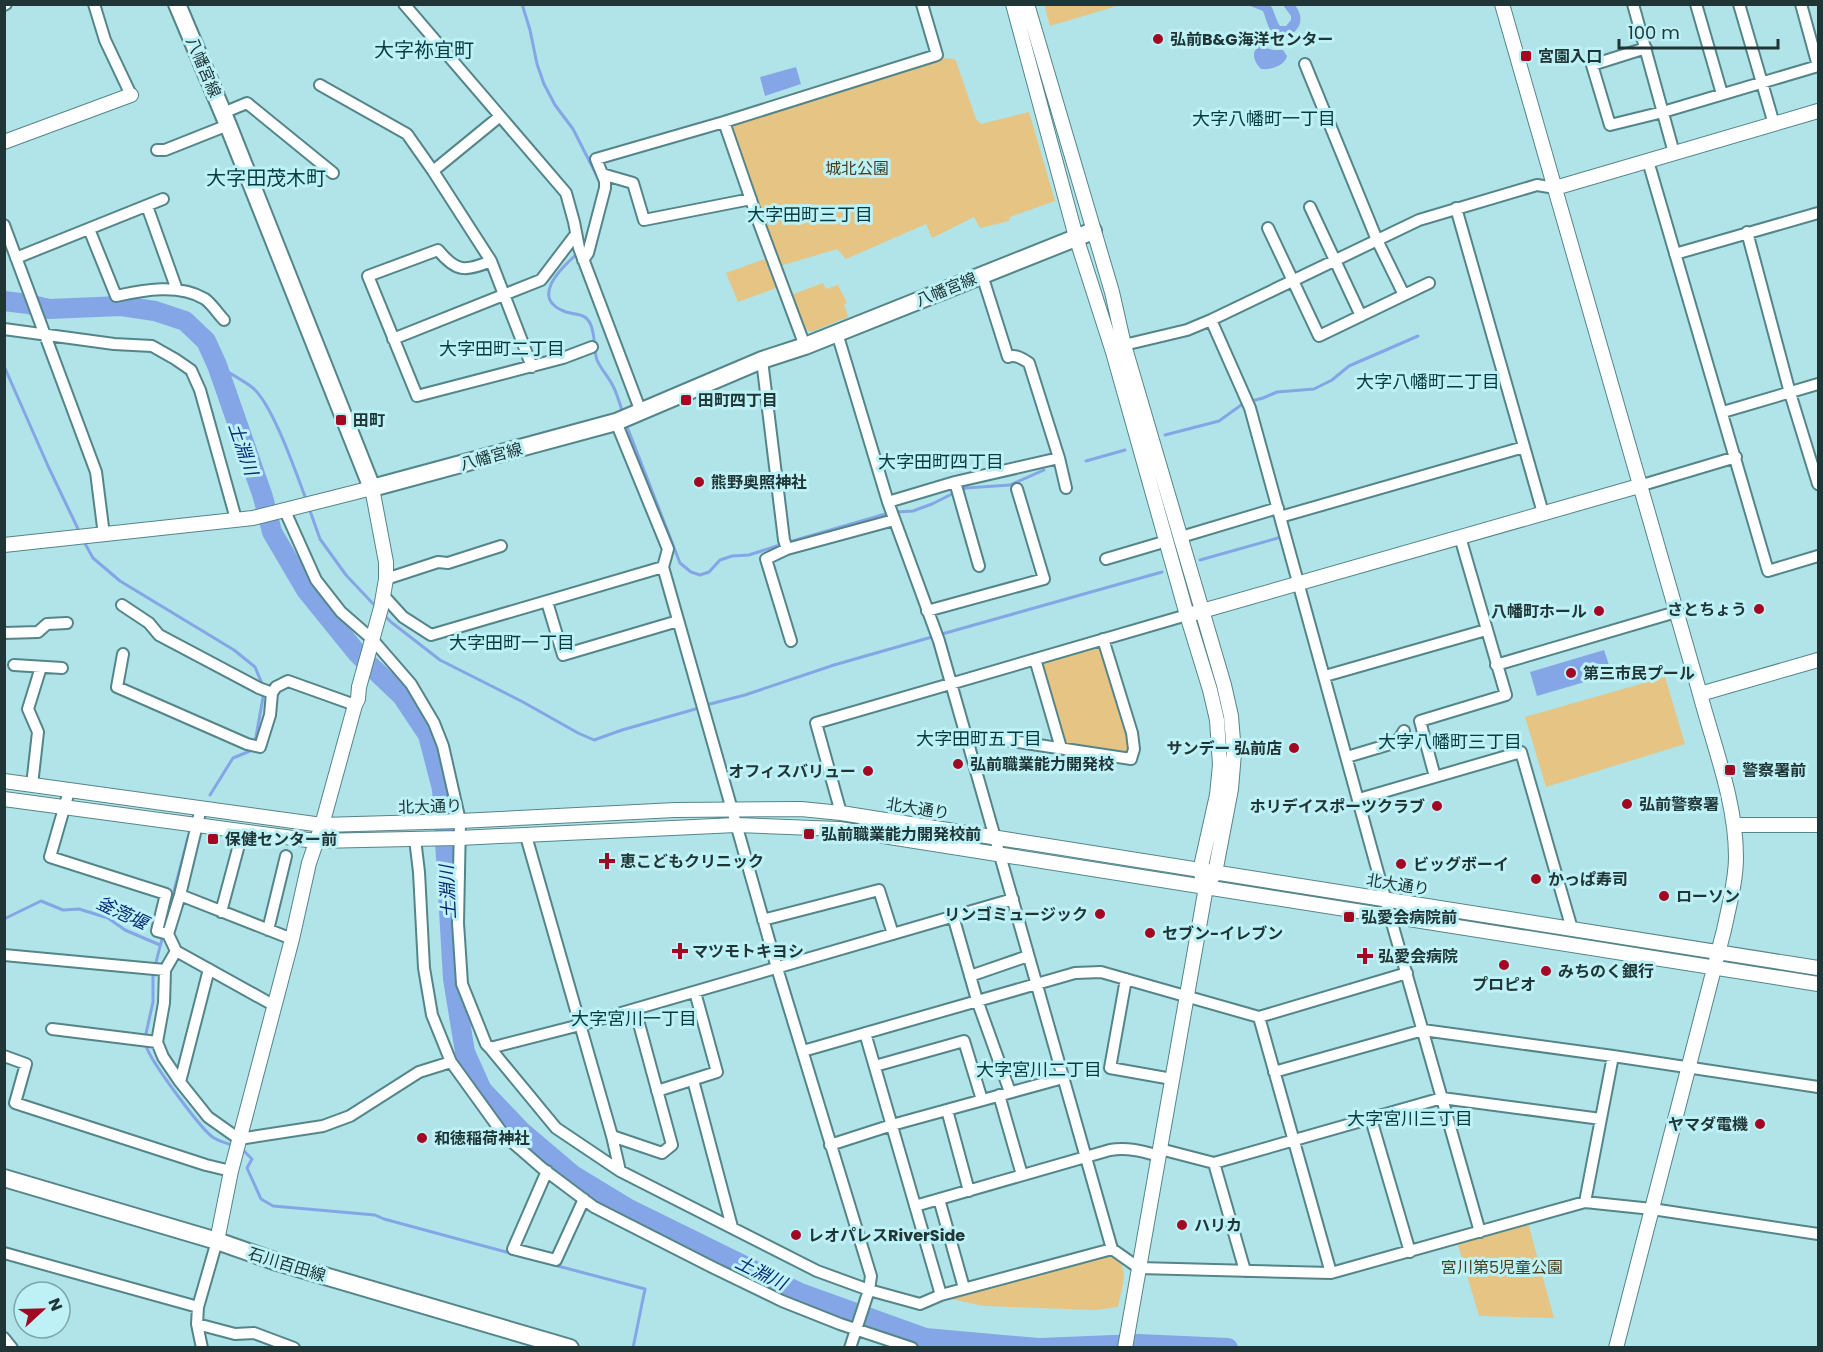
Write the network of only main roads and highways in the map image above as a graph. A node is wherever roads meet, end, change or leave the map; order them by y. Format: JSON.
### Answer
{"nodes":[{"id":1,"x":177,"y":4,"type":"edge"},
{"id":2,"x":1093,"y":231,"type":"road end"},
{"id":3,"x":4,"y":1178,"type":"edge"},
{"id":4,"x":565,"y":1347,"type":"edge"}],
"edges":[{"from":1,"to":2,"type":"main road","name":"八幡宮線"},
{"from":3,"to":4,"type":"main road","name":"石川百田線"}]}
